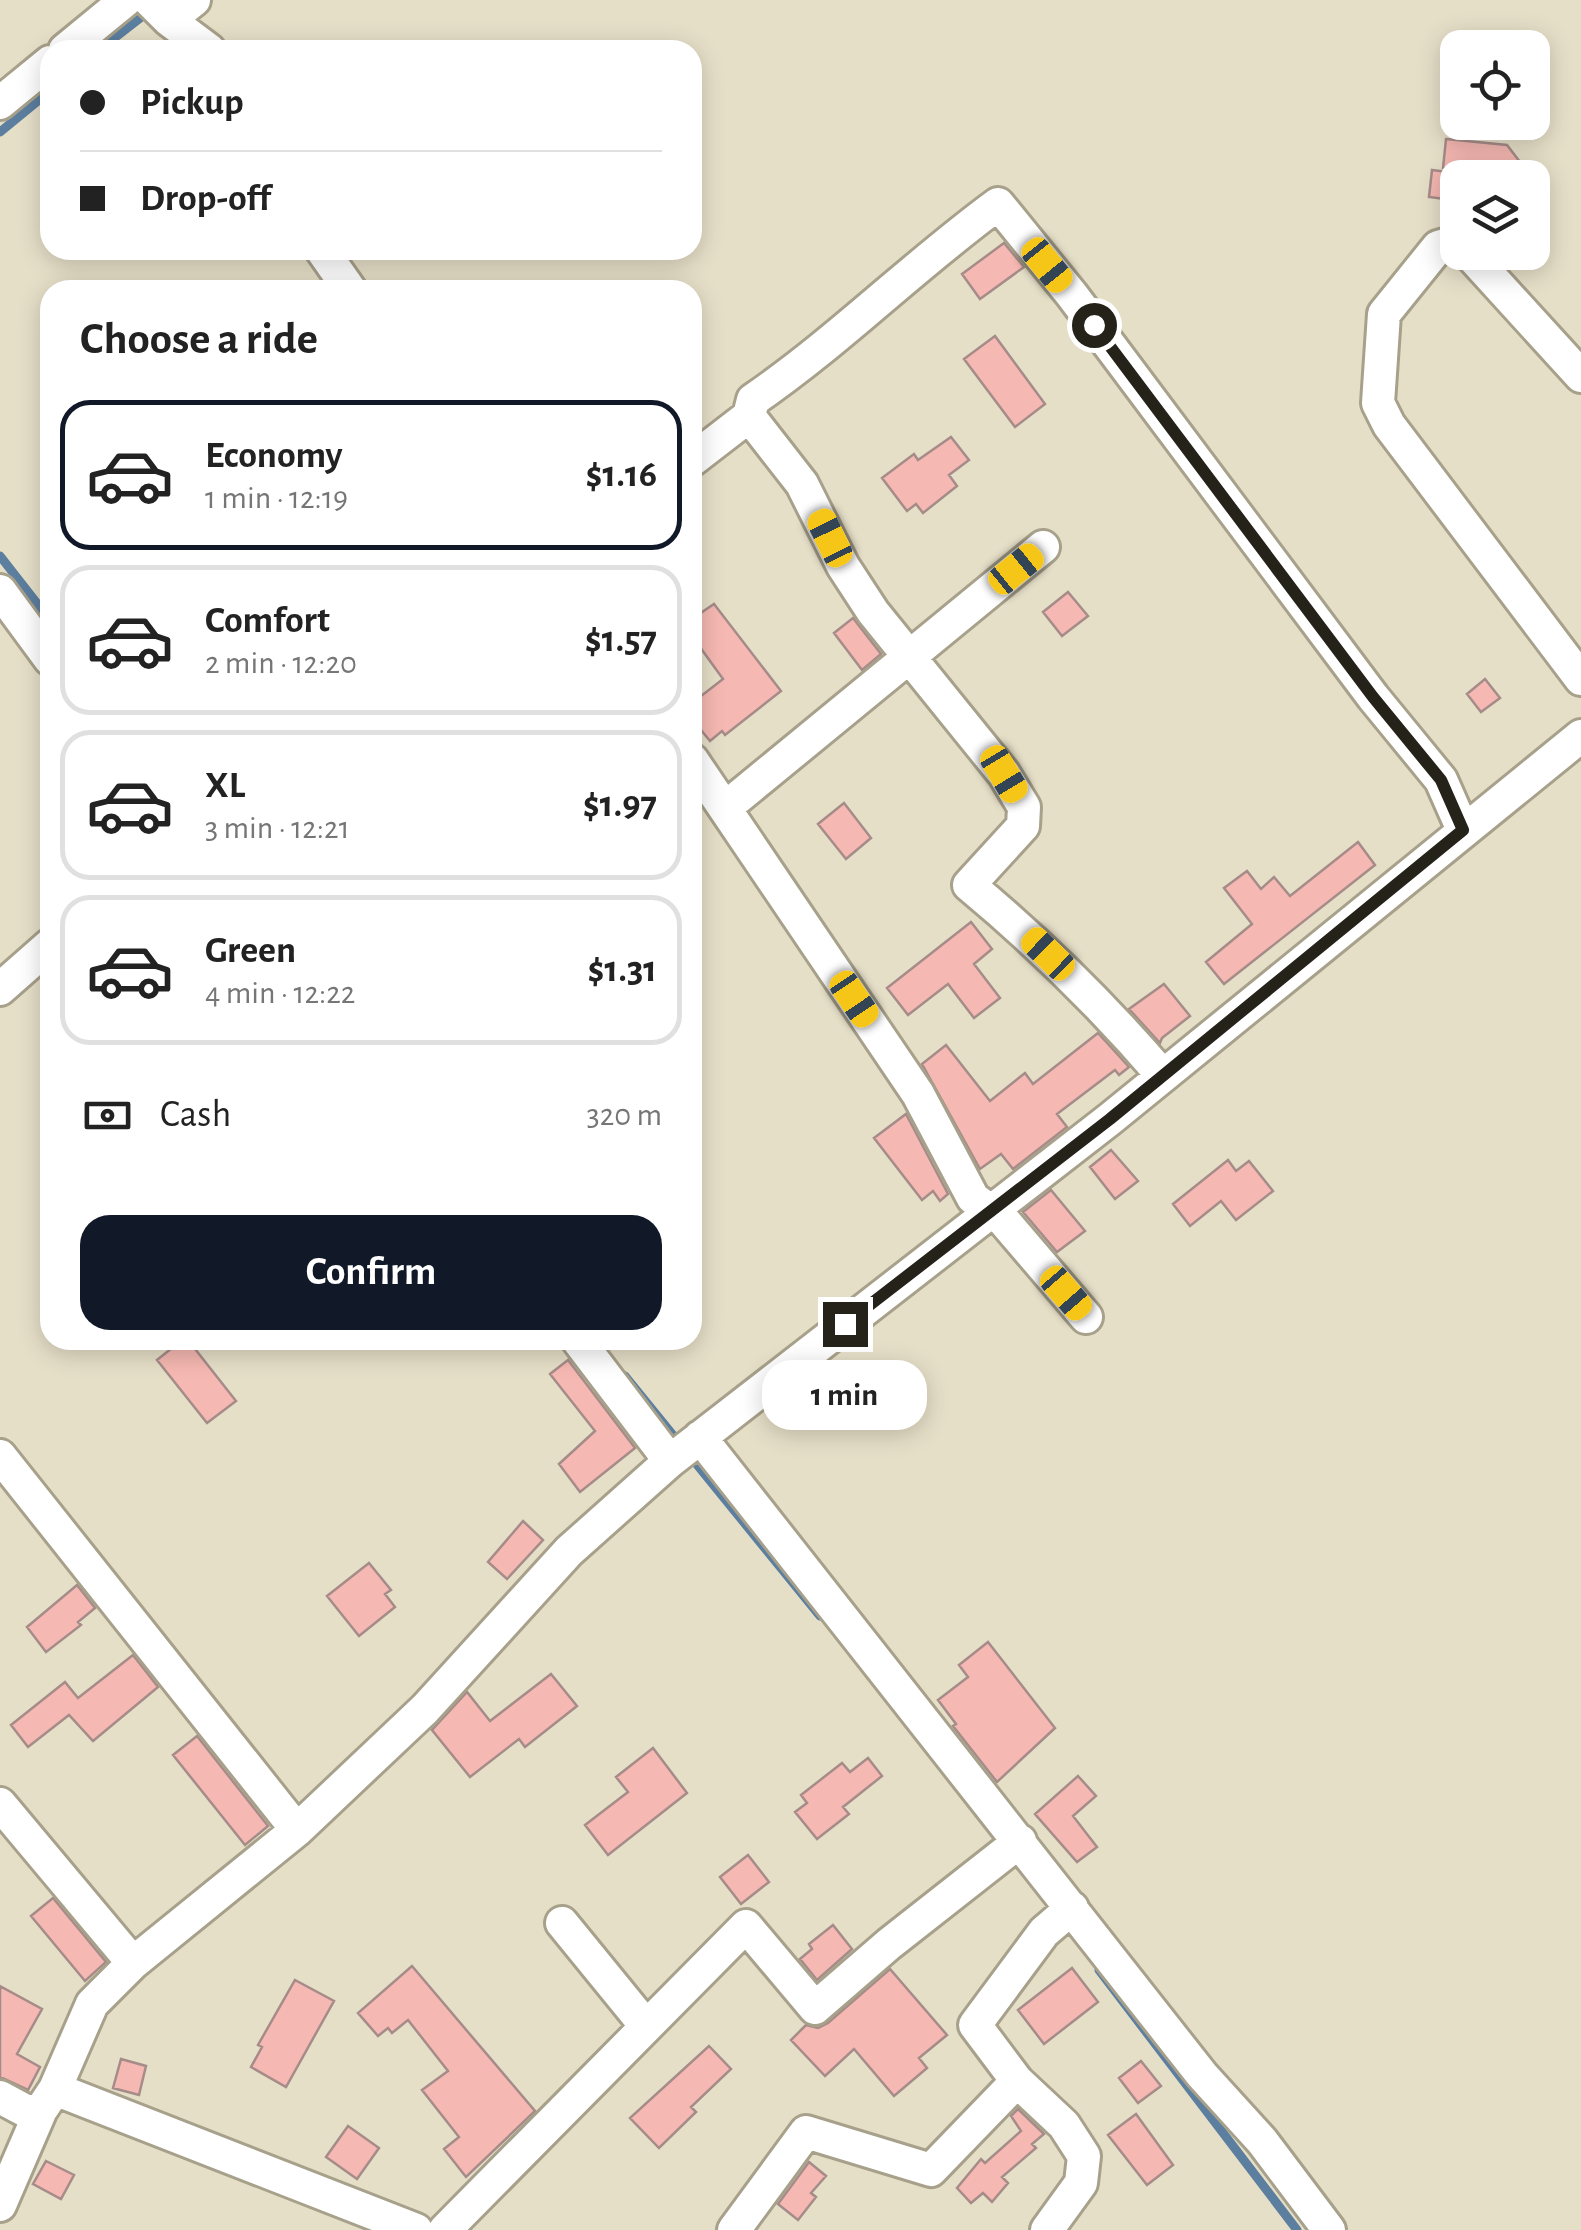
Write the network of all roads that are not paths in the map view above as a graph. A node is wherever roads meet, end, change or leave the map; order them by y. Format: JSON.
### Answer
{"nodes":[{"id":1,"x":126,"y":0,"type":"edge"},
{"id":2,"x":171,"y":7,"type":"edge"},
{"id":3,"x":77,"y":40,"type":"edge"},
{"id":4,"x":200,"y":40,"type":"edge"},
{"id":5,"x":40,"y":70,"type":"edge"},
{"id":6,"x":0,"y":102,"type":"edge"},
{"id":7,"x":1440,"y":246,"type":"edge"},
{"id":8,"x":1484,"y":270,"type":"edge"},
{"id":9,"x":1581,"y":376,"type":"edge"},
{"id":10,"x":749,"y":416,"type":"junction"},
{"id":11,"x":702,"y":452,"type":"edge"},
{"id":12,"x":1044,"y":547,"type":"dead end"},
{"id":13,"x":0,"y":592,"type":"edge"},
{"id":14,"x":40,"y":646,"type":"edge"},
{"id":15,"x":909,"y":658,"type":"junction"},
{"id":16,"x":1581,"y":678,"type":"edge"},
{"id":17,"x":1581,"y":736,"type":"edge"},
{"id":18,"x":702,"y":775,"type":"edge"},
{"id":19,"x":725,"y":808,"type":"junction"},
{"id":20,"x":1463,"y":830,"type":"junction"},
{"id":21,"x":40,"y":955,"type":"edge"},
{"id":22,"x":0,"y":989,"type":"edge"},
{"id":23,"x":1163,"y":1076,"type":"junction"},
{"id":24,"x":989,"y":1210,"type":"junction"},
{"id":25,"x":1086,"y":1317,"type":"dead end"},
{"id":26,"x":586,"y":1350,"type":"edge"},
{"id":27,"x":700,"y":1437,"type":"junction"},
{"id":28,"x":0,"y":1456,"type":"edge"},
{"id":29,"x":670,"y":1460,"type":"junction"},
{"id":30,"x":0,"y":1804,"type":"edge"},
{"id":31,"x":297,"y":1830,"type":"junction"},
{"id":32,"x":1020,"y":1840,"type":"junction"},
{"id":33,"x":1072,"y":1908,"type":"junction"},
{"id":34,"x":562,"y":1923,"type":"dead end"},
{"id":35,"x":133,"y":1963,"type":"junction"},
{"id":36,"x":646,"y":2026,"type":"junction"},
{"id":37,"x":1016,"y":2081,"type":"junction"},
{"id":38,"x":0,"y":2098,"type":"edge"},
{"id":39,"x":48,"y":2100,"type":"junction"},
{"id":40,"x":0,"y":2205,"type":"edge"},
{"id":41,"x":416,"y":2230,"type":"edge"},
{"id":42,"x":444,"y":2230,"type":"edge"},
{"id":43,"x":734,"y":2230,"type":"edge"},
{"id":44,"x":1047,"y":2230,"type":"edge"},
{"id":45,"x":1329,"y":2230,"type":"edge"}],
"edges":[{"from":1,"to":3,"type":"street"},
{"from":2,"to":4,"type":"street"},
{"from":5,"to":6,"type":"street"},
{"from":7,"to":16,"type":"street"},
{"from":8,"to":9,"type":"street"},
{"from":10,"to":11,"type":"street"},
{"from":10,"to":15,"type":"street"},
{"from":10,"to":20,"type":"street"},
{"from":12,"to":15,"type":"street"},
{"from":13,"to":14,"type":"street"},
{"from":15,"to":19,"type":"street"},
{"from":15,"to":23,"type":"street"},
{"from":17,"to":20,"type":"street"},
{"from":18,"to":19,"type":"street"},
{"from":19,"to":24,"type":"street"},
{"from":20,"to":23,"type":"street"},
{"from":21,"to":22,"type":"street"},
{"from":23,"to":24,"type":"street"},
{"from":24,"to":25,"type":"street"},
{"from":24,"to":27,"type":"street"},
{"from":26,"to":29,"type":"street"},
{"from":27,"to":29,"type":"street"},
{"from":27,"to":32,"type":"street"},
{"from":28,"to":31,"type":"street"},
{"from":29,"to":31,"type":"street"},
{"from":30,"to":35,"type":"street"},
{"from":31,"to":35,"type":"street"},
{"from":32,"to":33,"type":"street"},
{"from":32,"to":36,"type":"street"},
{"from":33,"to":37,"type":"street"},
{"from":33,"to":45,"type":"street"},
{"from":34,"to":36,"type":"street"},
{"from":35,"to":39,"type":"street"},
{"from":36,"to":42,"type":"street"},
{"from":37,"to":43,"type":"street"},
{"from":37,"to":44,"type":"street"},
{"from":38,"to":39,"type":"street"},
{"from":39,"to":40,"type":"street"},
{"from":39,"to":41,"type":"street"}]}
